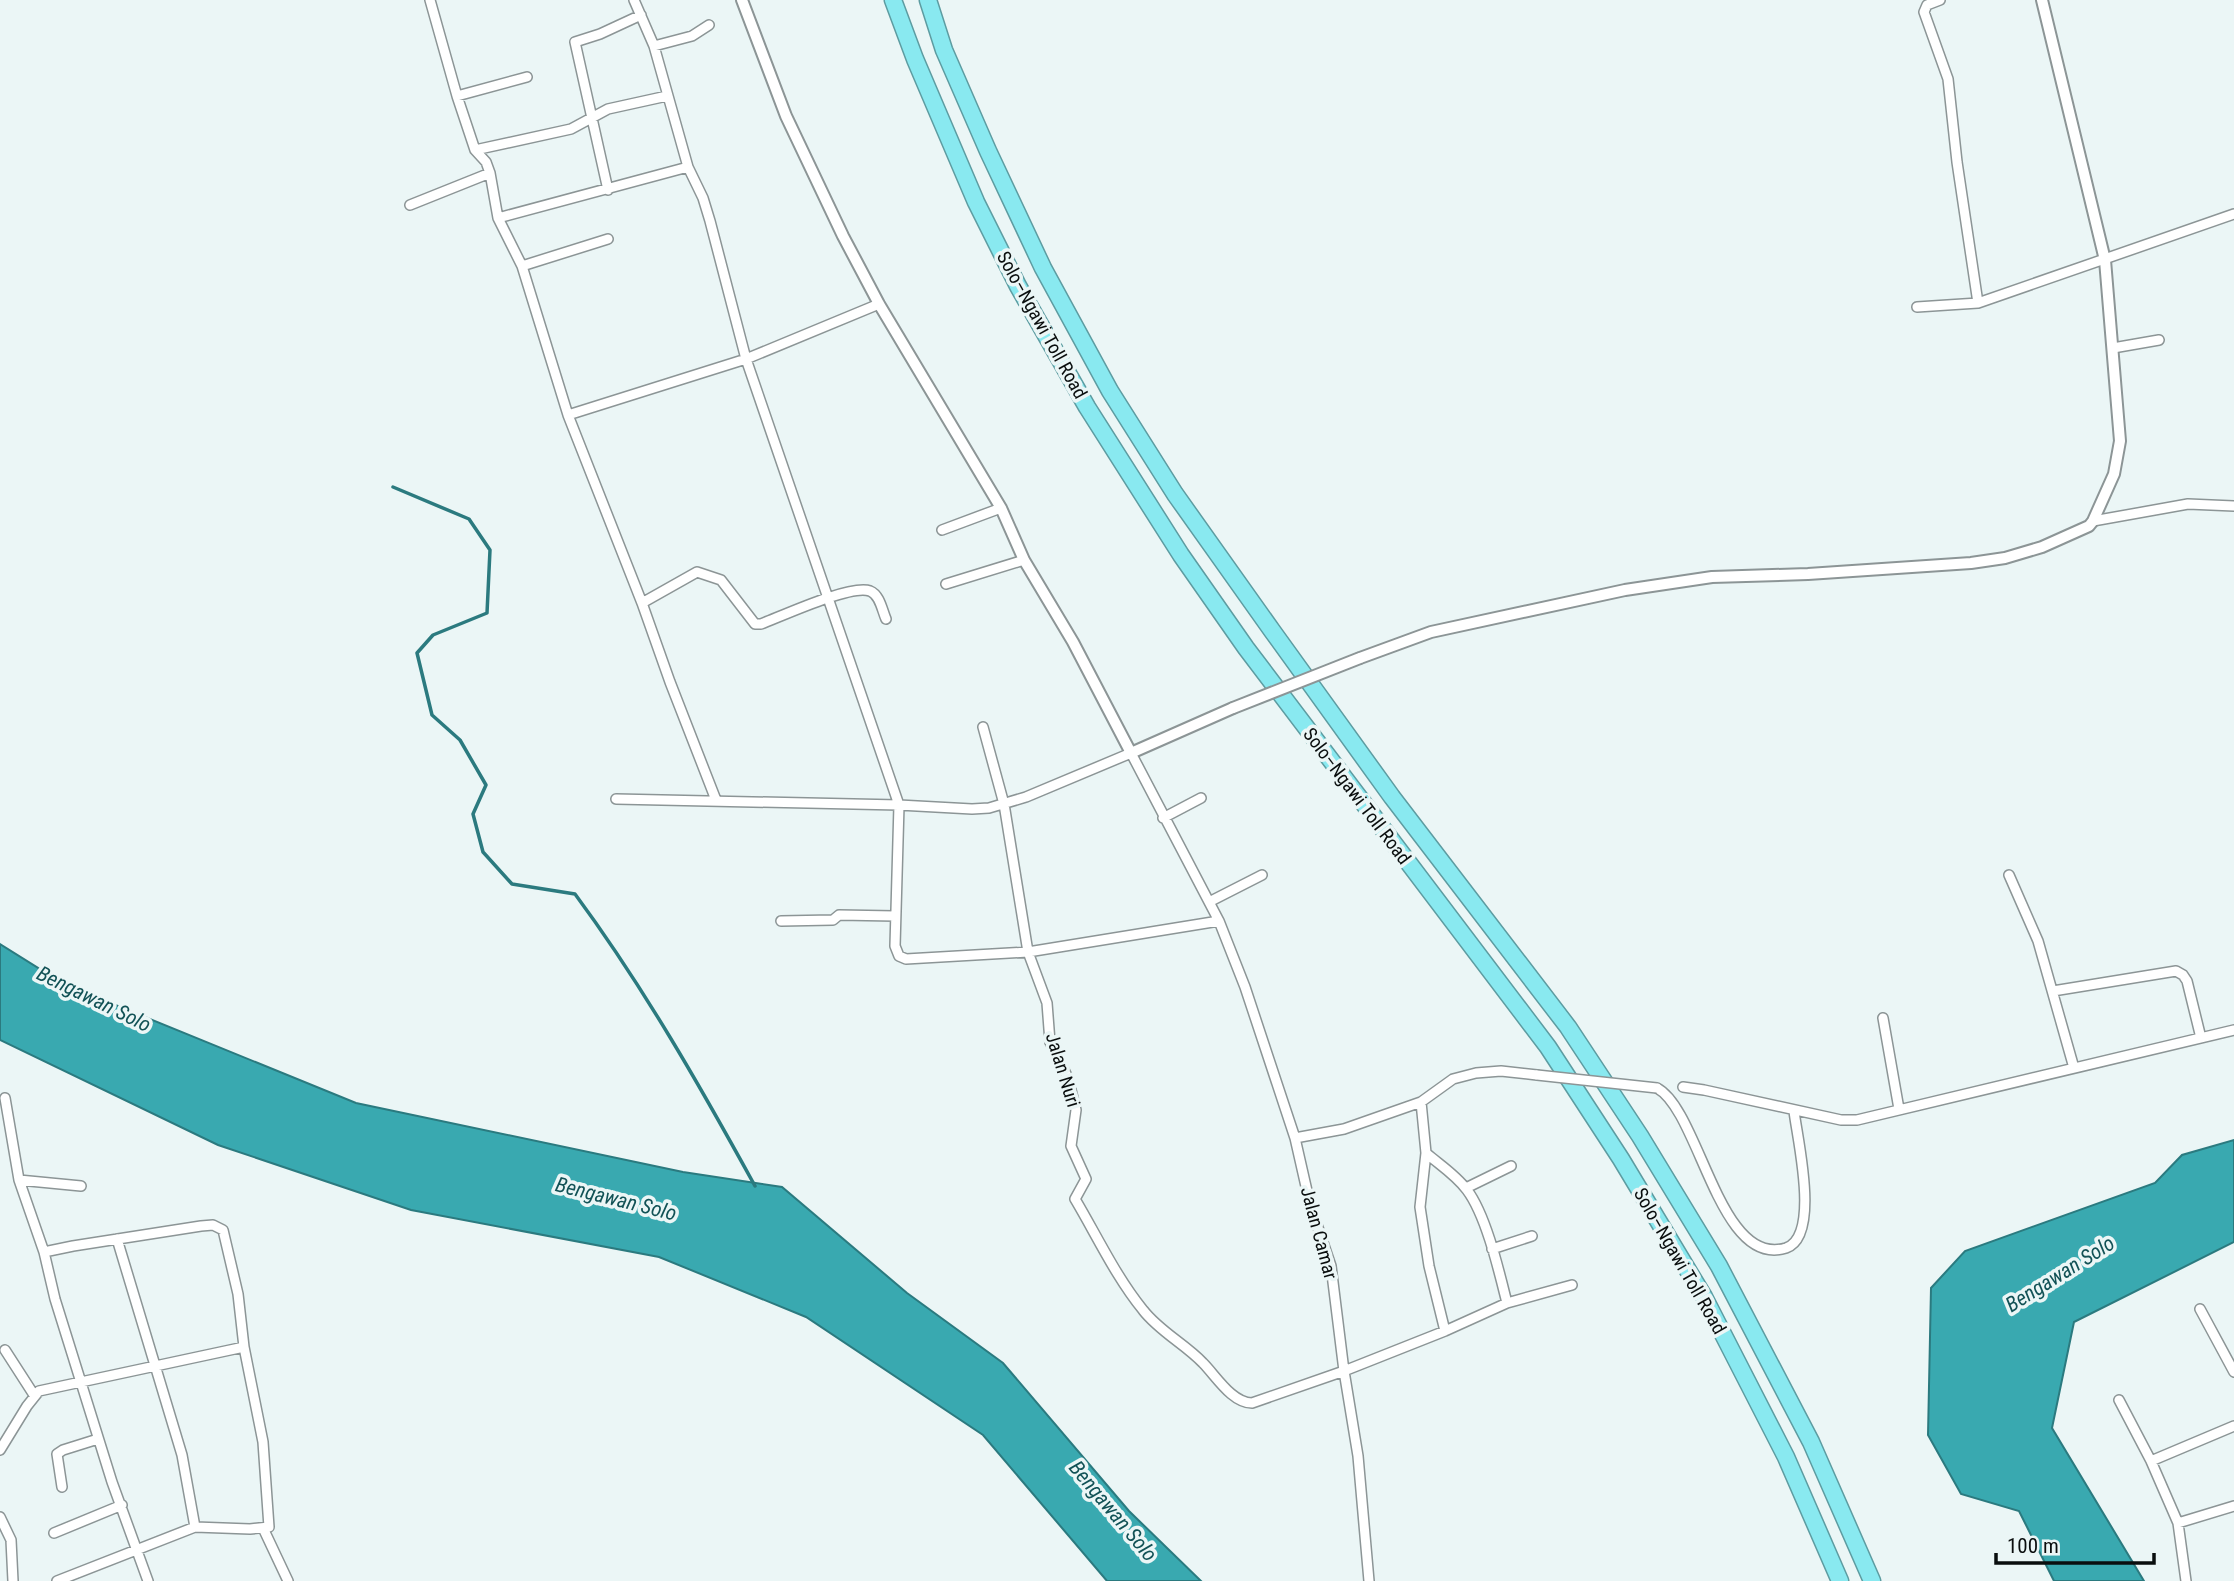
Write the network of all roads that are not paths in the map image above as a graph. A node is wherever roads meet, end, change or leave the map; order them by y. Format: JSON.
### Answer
{"nodes":[{"id":1,"x":430,"y":0,"type":"edge"},
{"id":2,"x":634,"y":0,"type":"edge"},
{"id":3,"x":742,"y":0,"type":"edge"},
{"id":4,"x":893,"y":0,"type":"edge"},
{"id":5,"x":928,"y":0,"type":"edge"},
{"id":6,"x":1940,"y":0,"type":"edge"},
{"id":7,"x":2042,"y":0,"type":"edge"},
{"id":8,"x":640,"y":15,"type":"junction"},
{"id":9,"x":709,"y":25,"type":"dead end"},
{"id":10,"x":654,"y":47,"type":"junction"},
{"id":11,"x":527,"y":77,"type":"dead end"},
{"id":12,"x":457,"y":96,"type":"junction"},
{"id":13,"x":667,"y":96,"type":"junction"},
{"id":14,"x":591,"y":118,"type":"junction"},
{"id":15,"x":475,"y":150,"type":"junction"},
{"id":16,"x":688,"y":167,"type":"junction"},
{"id":17,"x":490,"y":173,"type":"junction"},
{"id":18,"x":608,"y":190,"type":"junction"},
{"id":19,"x":410,"y":205,"type":"dead end"},
{"id":20,"x":2234,"y":214,"type":"edge"},
{"id":21,"x":498,"y":218,"type":"junction"},
{"id":22,"x":608,"y":239,"type":"dead end"},
{"id":23,"x":2105,"y":260,"type":"junction"},
{"id":24,"x":522,"y":266,"type":"junction"},
{"id":25,"x":1978,"y":303,"type":"junction"},
{"id":26,"x":879,"y":304,"type":"junction"},
{"id":27,"x":1917,"y":307,"type":"dead end"},
{"id":28,"x":2159,"y":340,"type":"dead end"},
{"id":29,"x":2113,"y":348,"type":"junction"},
{"id":30,"x":746,"y":359,"type":"junction"},
{"id":31,"x":568,"y":415,"type":"junction"},
{"id":32,"x":2234,"y":506,"type":"edge"},
{"id":33,"x":1001,"y":508,"type":"junction"},
{"id":34,"x":2093,"y":521,"type":"junction"},
{"id":35,"x":942,"y":530,"type":"dead end"},
{"id":36,"x":1024,"y":560,"type":"junction"},
{"id":37,"x":946,"y":584,"type":"dead end"},
{"id":38,"x":828,"y":599,"type":"junction"},
{"id":39,"x":642,"y":603,"type":"junction"},
{"id":40,"x":886,"y":619,"type":"dead end"},
{"id":41,"x":983,"y":727,"type":"dead end"},
{"id":42,"x":1131,"y":753,"type":"junction"},
{"id":43,"x":1202,"y":798,"type":"dead end"},
{"id":44,"x":616,"y":799,"type":"dead end"},
{"id":45,"x":716,"y":800,"type":"junction"},
{"id":46,"x":1004,"y":804,"type":"junction"},
{"id":47,"x":899,"y":805,"type":"junction"},
{"id":48,"x":1164,"y":818,"type":"junction"},
{"id":49,"x":1262,"y":875,"type":"dead end"},
{"id":50,"x":2009,"y":875,"type":"dead end"},
{"id":51,"x":1209,"y":902,"type":"junction"},
{"id":52,"x":895,"y":916,"type":"junction"},
{"id":53,"x":781,"y":921,"type":"dead end"},
{"id":54,"x":1219,"y":921,"type":"junction"},
{"id":55,"x":1028,"y":952,"type":"junction"},
{"id":56,"x":2053,"y":991,"type":"junction"},
{"id":57,"x":1883,"y":1018,"type":"dead end"},
{"id":58,"x":2234,"y":1030,"type":"edge"},
{"id":59,"x":2201,"y":1038,"type":"junction"},
{"id":60,"x":2074,"y":1068,"type":"junction"},
{"id":61,"x":1683,"y":1087,"type":"dead end"},
{"id":62,"x":5,"y":1098,"type":"dead end"},
{"id":63,"x":1421,"y":1102,"type":"junction"},
{"id":64,"x":1899,"y":1109,"type":"junction"},
{"id":65,"x":1794,"y":1111,"type":"junction"},
{"id":66,"x":1294,"y":1138,"type":"junction"},
{"id":67,"x":1426,"y":1153,"type":"junction"},
{"id":68,"x":1511,"y":1166,"type":"dead end"},
{"id":69,"x":19,"y":1180,"type":"junction"},
{"id":70,"x":81,"y":1186,"type":"dead end"},
{"id":71,"x":1466,"y":1188,"type":"junction"},
{"id":72,"x":1532,"y":1236,"type":"dead end"},
{"id":73,"x":117,"y":1239,"type":"junction"},
{"id":74,"x":1492,"y":1249,"type":"junction"},
{"id":75,"x":44,"y":1252,"type":"junction"},
{"id":76,"x":1572,"y":1285,"type":"dead end"},
{"id":77,"x":1507,"y":1303,"type":"junction"},
{"id":78,"x":2200,"y":1309,"type":"dead end"},
{"id":79,"x":1445,"y":1331,"type":"junction"},
{"id":80,"x":244,"y":1347,"type":"junction"},
{"id":81,"x":5,"y":1350,"type":"dead end"},
{"id":82,"x":154,"y":1365,"type":"junction"},
{"id":83,"x":1344,"y":1371,"type":"junction"},
{"id":84,"x":2234,"y":1372,"type":"edge"},
{"id":85,"x":80,"y":1382,"type":"junction"},
{"id":86,"x":34,"y":1395,"type":"junction"},
{"id":87,"x":2119,"y":1400,"type":"dead end"},
{"id":88,"x":2234,"y":1426,"type":"edge"},
{"id":89,"x":98,"y":1439,"type":"junction"},
{"id":90,"x":0,"y":1450,"type":"edge"},
{"id":91,"x":2151,"y":1461,"type":"junction"},
{"id":92,"x":62,"y":1487,"type":"dead end"},
{"id":93,"x":122,"y":1505,"type":"junction"},
{"id":94,"x":2234,"y":1506,"type":"edge"},
{"id":95,"x":0,"y":1517,"type":"edge"},
{"id":96,"x":2178,"y":1523,"type":"junction"},
{"id":97,"x":195,"y":1527,"type":"junction"},
{"id":98,"x":263,"y":1528,"type":"junction"},
{"id":99,"x":54,"y":1533,"type":"dead end"},
{"id":100,"x":137,"y":1550,"type":"junction"},
{"id":101,"x":78,"y":1577,"type":"edge"},
{"id":102,"x":13,"y":1581,"type":"edge"},
{"id":103,"x":57,"y":1581,"type":"edge"},
{"id":104,"x":148,"y":1581,"type":"edge"},
{"id":105,"x":288,"y":1581,"type":"edge"},
{"id":106,"x":1369,"y":1581,"type":"edge"},
{"id":107,"x":1840,"y":1581,"type":"edge"},
{"id":108,"x":1872,"y":1581,"type":"edge"},
{"id":109,"x":2186,"y":1581,"type":"edge"}],
"edges":[{"from":1,"to":12,"type":"street"},
{"from":2,"to":8,"type":"street"},
{"from":3,"to":26,"type":"street"},
{"from":4,"to":107,"type":"highway","name":"Solo–Ngawi Toll Road"},
{"from":5,"to":108,"type":"highway","name":"Solo–Ngawi Toll Road"},
{"from":6,"to":25,"type":"street"},
{"from":7,"to":23,"type":"street"},
{"from":8,"to":10,"type":"street"},
{"from":8,"to":14,"type":"street"},
{"from":9,"to":10,"type":"street"},
{"from":10,"to":13,"type":"street"},
{"from":11,"to":12,"type":"street"},
{"from":12,"to":15,"type":"street"},
{"from":13,"to":14,"type":"street"},
{"from":13,"to":16,"type":"street"},
{"from":14,"to":15,"type":"street"},
{"from":14,"to":18,"type":"street"},
{"from":15,"to":17,"type":"street"},
{"from":16,"to":18,"type":"street"},
{"from":16,"to":30,"type":"street"},
{"from":17,"to":19,"type":"street"},
{"from":17,"to":21,"type":"street"},
{"from":18,"to":21,"type":"street"},
{"from":20,"to":23,"type":"street"},
{"from":21,"to":24,"type":"street"},
{"from":22,"to":24,"type":"street"},
{"from":23,"to":25,"type":"street"},
{"from":23,"to":29,"type":"street"},
{"from":24,"to":31,"type":"street"},
{"from":25,"to":27,"type":"street"},
{"from":26,"to":30,"type":"street"},
{"from":26,"to":33,"type":"street"},
{"from":28,"to":29,"type":"street"},
{"from":29,"to":34,"type":"street"},
{"from":30,"to":31,"type":"street"},
{"from":30,"to":38,"type":"street"},
{"from":31,"to":39,"type":"street"},
{"from":32,"to":34,"type":"street"},
{"from":33,"to":35,"type":"street"},
{"from":33,"to":36,"type":"street"},
{"from":34,"to":42,"type":"street","bridge":true},
{"from":36,"to":37,"type":"street"},
{"from":36,"to":42,"type":"street"},
{"from":38,"to":39,"type":"street"},
{"from":38,"to":40,"type":"street"},
{"from":38,"to":47,"type":"street"},
{"from":39,"to":45,"type":"street"},
{"from":41,"to":46,"type":"street","name":"Jalan Nuri"},
{"from":42,"to":46,"type":"street"},
{"from":42,"to":48,"type":"street","name":"Jalan Camar"},
{"from":43,"to":48,"type":"street"},
{"from":44,"to":45,"type":"street"},
{"from":45,"to":47,"type":"street"},
{"from":46,"to":47,"type":"street"},
{"from":46,"to":55,"type":"street","name":"Jalan Nuri"},
{"from":47,"to":52,"type":"street"},
{"from":48,"to":51,"type":"street","name":"Jalan Camar"},
{"from":49,"to":51,"type":"street"},
{"from":50,"to":56,"type":"street"},
{"from":51,"to":54,"type":"street","name":"Jalan Camar"},
{"from":52,"to":53,"type":"street"},
{"from":52,"to":55,"type":"street"},
{"from":54,"to":55,"type":"street"},
{"from":54,"to":66,"type":"street","name":"Jalan Camar"},
{"from":55,"to":83,"type":"street","name":"Jalan Nuri"},
{"from":56,"to":59,"type":"street"},
{"from":56,"to":60,"type":"street"},
{"from":57,"to":64,"type":"street"},
{"from":58,"to":59,"type":"street"},
{"from":59,"to":60,"type":"street"},
{"from":60,"to":64,"type":"street"},
{"from":61,"to":65,"type":"street"},
{"from":62,"to":69,"type":"street"},
{"from":63,"to":65,"type":"street","bridge":true},
{"from":63,"to":66,"type":"street"},
{"from":63,"to":67,"type":"street"},
{"from":64,"to":65,"type":"street"},
{"from":66,"to":83,"type":"street","name":"Jalan Camar"},
{"from":67,"to":71,"type":"street"},
{"from":67,"to":79,"type":"street"},
{"from":68,"to":71,"type":"street"},
{"from":69,"to":70,"type":"street"},
{"from":69,"to":75,"type":"street"},
{"from":71,"to":74,"type":"street"},
{"from":72,"to":74,"type":"street"},
{"from":73,"to":75,"type":"street"},
{"from":73,"to":80,"type":"street"},
{"from":73,"to":82,"type":"street"},
{"from":74,"to":77,"type":"street"},
{"from":75,"to":85,"type":"street"},
{"from":76,"to":77,"type":"street"},
{"from":77,"to":79,"type":"street"},
{"from":78,"to":84,"type":"street"},
{"from":79,"to":83,"type":"street"},
{"from":80,"to":82,"type":"street"},
{"from":80,"to":98,"type":"street"},
{"from":81,"to":86,"type":"street"},
{"from":82,"to":85,"type":"street"},
{"from":82,"to":97,"type":"street"},
{"from":83,"to":106,"type":"street","name":"Jalan Camar"},
{"from":85,"to":86,"type":"street"},
{"from":85,"to":89,"type":"street"},
{"from":86,"to":90,"type":"street"},
{"from":87,"to":91,"type":"street"},
{"from":88,"to":91,"type":"street"},
{"from":89,"to":92,"type":"street"},
{"from":89,"to":93,"type":"street"},
{"from":91,"to":96,"type":"street"},
{"from":93,"to":99,"type":"street"},
{"from":93,"to":100,"type":"street"},
{"from":94,"to":96,"type":"street"},
{"from":95,"to":102,"type":"street"},
{"from":96,"to":109,"type":"street"},
{"from":97,"to":98,"type":"street"},
{"from":97,"to":100,"type":"street"},
{"from":98,"to":105,"type":"street"},
{"from":100,"to":101,"type":"street"},
{"from":100,"to":104,"type":"street"},
{"from":101,"to":103,"type":"street"}]}
